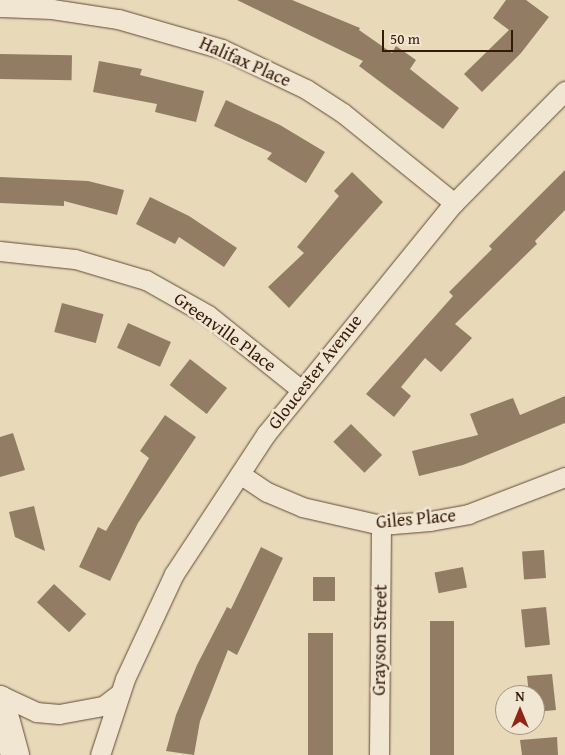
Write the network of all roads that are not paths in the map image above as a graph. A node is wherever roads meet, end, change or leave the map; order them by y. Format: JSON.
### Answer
{"nodes":[{"id":1,"x":0,"y":7,"type":"edge"},
{"id":2,"x":565,"y":91,"type":"edge"},
{"id":3,"x":454,"y":203,"type":"junction"},
{"id":4,"x":0,"y":251,"type":"edge"},
{"id":5,"x":300,"y":389,"type":"junction"},
{"id":6,"x":240,"y":474,"type":"junction"},
{"id":7,"x":565,"y":477,"type":"edge"},
{"id":8,"x":381,"y":525,"type":"junction"},
{"id":9,"x":120,"y":692,"type":"junction"},
{"id":10,"x":0,"y":695,"type":"edge"},
{"id":11,"x":0,"y":700,"type":"edge"},
{"id":12,"x":15,"y":755,"type":"edge"},
{"id":13,"x":100,"y":755,"type":"edge"},
{"id":14,"x":379,"y":755,"type":"edge"}],
"edges":[{"from":1,"to":3,"type":"street","name":"Halifax Place"},
{"from":2,"to":3,"type":"street","name":"Gloucester Avenue"},
{"from":3,"to":5,"type":"street","name":"Gloucester Avenue"},
{"from":4,"to":5,"type":"street","name":"Greenville Place"},
{"from":5,"to":6,"type":"street","name":"Gloucester Avenue"},
{"from":6,"to":8,"type":"street","name":"Giles Place"},
{"from":6,"to":9,"type":"street","name":"Gloucester Avenue"},
{"from":7,"to":8,"type":"street","name":"Giles Place"},
{"from":8,"to":14,"type":"street","name":"Grayson Street"},
{"from":9,"to":10,"type":"street","name":"Gloucester Avenue"},
{"from":9,"to":13,"type":"street","name":"Gloucester Avenue"},
{"from":11,"to":12,"type":"street"}]}
